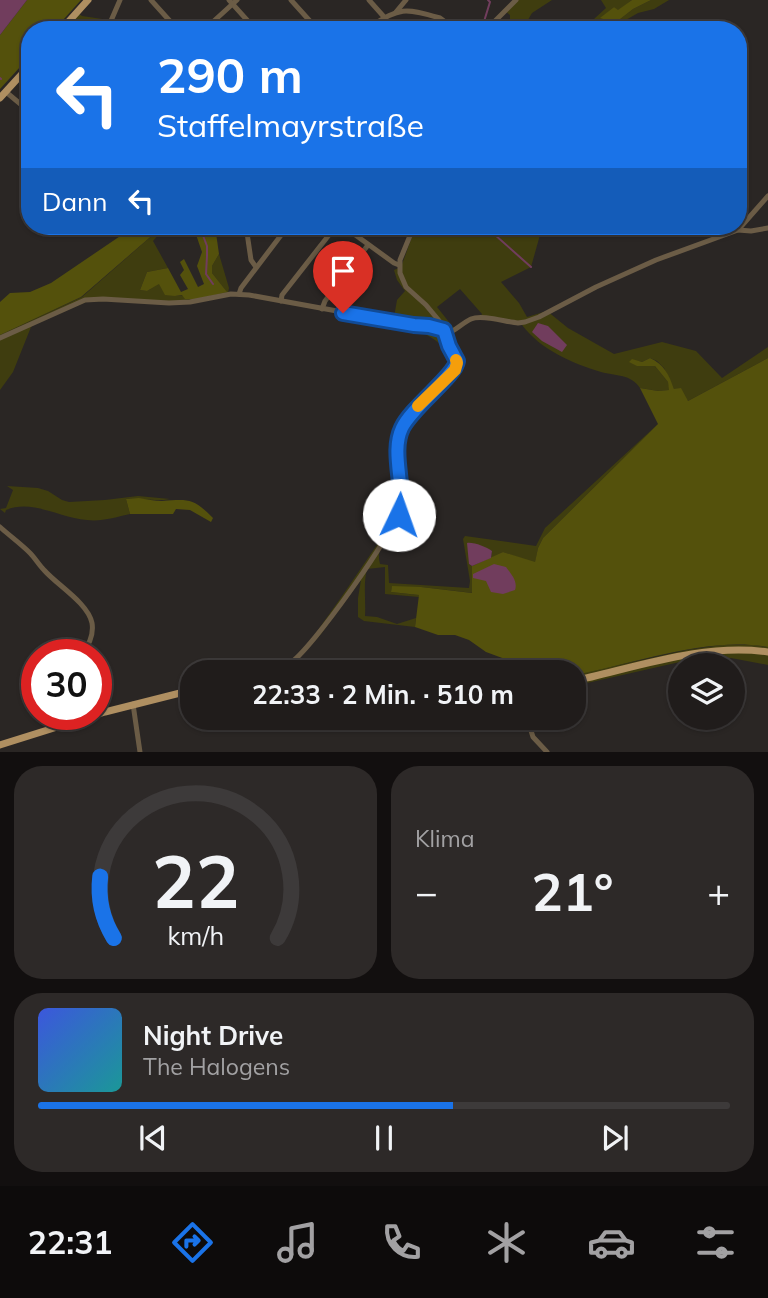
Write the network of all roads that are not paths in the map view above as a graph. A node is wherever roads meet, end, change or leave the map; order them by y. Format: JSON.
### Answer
{"nodes":[{"id":1,"x":88,"y":0,"type":"edge"},
{"id":2,"x":120,"y":0,"type":"edge"},
{"id":3,"x":151,"y":0,"type":"edge"},
{"id":4,"x":291,"y":0,"type":"edge"},
{"id":5,"x":369,"y":0,"type":"edge"},
{"id":6,"x":406,"y":0,"type":"edge"},
{"id":7,"x":516,"y":0,"type":"edge"},
{"id":8,"x":233,"y":1,"type":"edge"},
{"id":9,"x":396,"y":12,"type":"junction"},
{"id":10,"x":385,"y":18,"type":"junction"},
{"id":11,"x":69,"y":21,"type":"edge"},
{"id":12,"x":111,"y":21,"type":"edge"},
{"id":13,"x":170,"y":21,"type":"edge"},
{"id":14,"x":213,"y":21,"type":"edge"},
{"id":15,"x":249,"y":21,"type":"edge"},
{"id":16,"x":310,"y":21,"type":"edge"},
{"id":17,"x":380,"y":21,"type":"edge"},
{"id":18,"x":444,"y":21,"type":"edge"},
{"id":19,"x":495,"y":21,"type":"edge"},
{"id":20,"x":21,"y":75,"type":"edge"},
{"id":21,"x":3,"y":95,"type":"edge"},
{"id":22,"x":21,"y":106,"type":"edge"},
{"id":23,"x":768,"y":196,"type":"edge"},
{"id":24,"x":747,"y":220,"type":"edge"},
{"id":25,"x":768,"y":228,"type":"edge"},
{"id":26,"x":747,"y":231,"type":"edge"},
{"id":27,"x":247,"y":235,"type":"edge"},
{"id":28,"x":280,"y":235,"type":"edge"},
{"id":29,"x":329,"y":235,"type":"edge"},
{"id":30,"x":356,"y":235,"type":"edge"},
{"id":31,"x":411,"y":235,"type":"edge"},
{"id":32,"x":724,"y":235,"type":"edge"},
{"id":33,"x":368,"y":244,"type":"junction"},
{"id":34,"x":399,"y":265,"type":"junction"},
{"id":35,"x":256,"y":267,"type":"junction"},
{"id":36,"x":239,"y":294,"type":"junction"},
{"id":37,"x":281,"y":301,"type":"junction"},
{"id":38,"x":322,"y":309,"type":"junction"},
{"id":39,"x":435,"y":316,"type":"junction"},
{"id":40,"x":429,"y":326,"type":"junction"},
{"id":41,"x":445,"y":332,"type":"junction"},
{"id":42,"x":0,"y":338,"type":"edge"},
{"id":43,"x":0,"y":527,"type":"edge"},
{"id":44,"x":90,"y":639,"type":"edge"},
{"id":45,"x":768,"y":652,"type":"edge"},
{"id":46,"x":293,"y":660,"type":"edge"},
{"id":47,"x":586,"y":678,"type":"edge"},
{"id":48,"x":180,"y":693,"type":"edge"},
{"id":49,"x":133,"y":704,"type":"junction"},
{"id":50,"x":112,"y":710,"type":"edge"},
{"id":51,"x":47,"y":730,"type":"edge"},
{"id":52,"x":531,"y":730,"type":"edge"},
{"id":53,"x":0,"y":745,"type":"edge"},
{"id":54,"x":140,"y":752,"type":"edge"},
{"id":55,"x":547,"y":752,"type":"edge"}],
"edges":[{"from":1,"to":11,"type":"main road"},
{"from":2,"to":12,"type":"street"},
{"from":3,"to":13,"type":"street"},
{"from":4,"to":16,"type":"street"},
{"from":5,"to":10,"type":"street"},
{"from":6,"to":9,"type":"street"},
{"from":7,"to":19,"type":"street"},
{"from":8,"to":14,"type":"street"},
{"from":8,"to":15,"type":"street"},
{"from":9,"to":10,"type":"street"},
{"from":9,"to":18,"type":"street"},
{"from":10,"to":17,"type":"street"},
{"from":20,"to":21,"type":"main road"},
{"from":21,"to":22,"type":"street"},
{"from":23,"to":24,"type":"street"},
{"from":25,"to":26,"type":"street"},
{"from":27,"to":35,"type":"street"},
{"from":28,"to":35,"type":"street"},
{"from":29,"to":37,"type":"street"},
{"from":30,"to":33,"type":"street"},
{"from":31,"to":34,"type":"street"},
{"from":32,"to":41,"type":"street"},
{"from":33,"to":34,"type":"street"},
{"from":33,"to":38,"type":"street"},
{"from":34,"to":39,"type":"street"},
{"from":35,"to":36,"type":"street"},
{"from":36,"to":37,"type":"street"},
{"from":36,"to":42,"type":"street"},
{"from":37,"to":38,"type":"street"},
{"from":38,"to":40,"type":"street"},
{"from":39,"to":40,"type":"street"},
{"from":39,"to":41,"type":"street"},
{"from":40,"to":41,"type":"street"},
{"from":41,"to":46,"type":"street"},
{"from":43,"to":44,"type":"street"},
{"from":45,"to":47,"type":"main road"},
{"from":48,"to":49,"type":"main road"},
{"from":49,"to":50,"type":"main road"},
{"from":49,"to":54,"type":"street"},
{"from":51,"to":53,"type":"main road"},
{"from":52,"to":55,"type":"street"}]}
